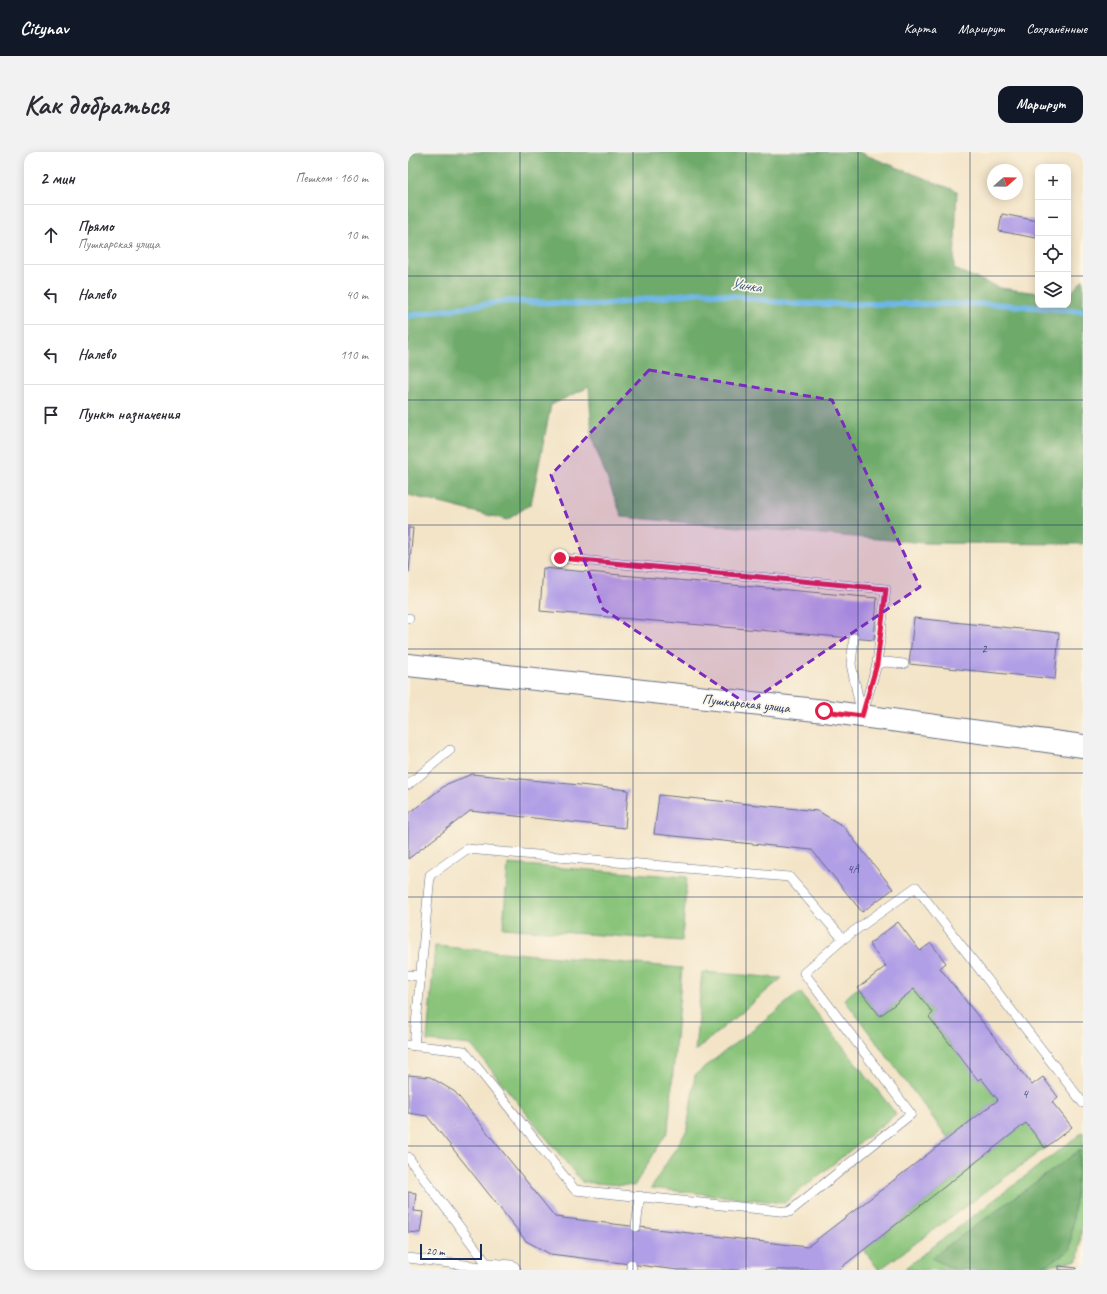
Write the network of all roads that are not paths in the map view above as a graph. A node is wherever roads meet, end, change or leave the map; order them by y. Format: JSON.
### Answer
{"nodes":[{"id":1,"x":560,"y":558,"type":"dead end"},
{"id":2,"x":854,"y":638,"type":"dead end"},
{"id":3,"x":877,"y":664,"type":"junction"},
{"id":4,"x":904,"y":664,"type":"dead end"},
{"id":5,"x":408,"y":665,"type":"edge"},
{"id":6,"x":862,"y":716,"type":"junction"},
{"id":7,"x":1083,"y":746,"type":"edge"},
{"id":8,"x":450,"y":750,"type":"dead end"},
{"id":9,"x":408,"y":785,"type":"edge"},
{"id":10,"x":843,"y":939,"type":"junction"},
{"id":11,"x":408,"y":975,"type":"edge"},
{"id":12,"x":420,"y":976,"type":"junction"},
{"id":13,"x":411,"y":1045,"type":"edge"},
{"id":14,"x":1083,"y":1102,"type":"edge"},
{"id":15,"x":408,"y":1157,"type":"edge"},
{"id":16,"x":640,"y":1196,"type":"junction"},
{"id":17,"x":636,"y":1227,"type":"dead end"},
{"id":18,"x":408,"y":1258,"type":"edge"},
{"id":19,"x":490,"y":1268,"type":"junction"},
{"id":20,"x":510,"y":1270,"type":"edge"}],
"edges":[{"from":1,"to":3,"type":"lane"},
{"from":2,"to":6,"type":"lane"},
{"from":3,"to":4,"type":"lane"},
{"from":3,"to":6,"type":"lane"},
{"from":5,"to":6,"type":"street","name":"Пушкарская улица"},
{"from":6,"to":7,"type":"street","name":"Пушкарская улица"},
{"from":8,"to":9,"type":"lane"},
{"from":10,"to":12,"type":"lane"},
{"from":10,"to":14,"type":"lane"},
{"from":10,"to":16,"type":"lane"},
{"from":11,"to":12,"type":"lane"},
{"from":12,"to":13,"type":"lane"},
{"from":13,"to":16,"type":"lane"},
{"from":15,"to":19,"type":"lane"},
{"from":16,"to":17,"type":"lane"},
{"from":18,"to":19,"type":"lane"},
{"from":19,"to":20,"type":"street"}]}
